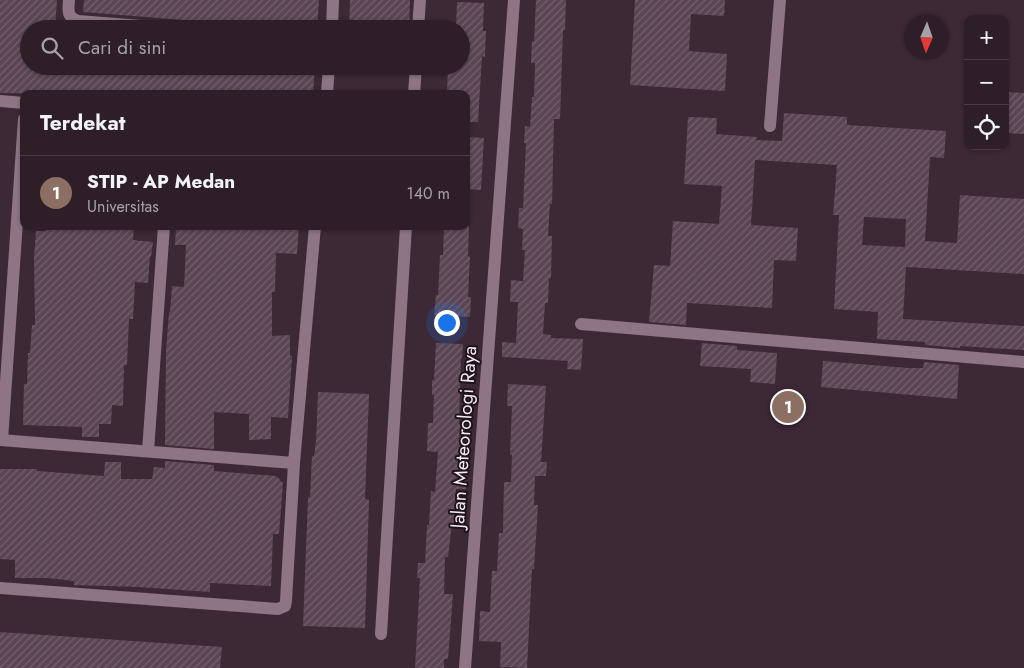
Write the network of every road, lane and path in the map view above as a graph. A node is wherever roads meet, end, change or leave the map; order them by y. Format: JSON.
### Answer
{"nodes":[{"id":1,"x":69,"y":0,"type":"edge"},
{"id":2,"x":333,"y":0,"type":"edge"},
{"id":3,"x":420,"y":0,"type":"edge"},
{"id":4,"x":514,"y":0,"type":"edge"},
{"id":5,"x":780,"y":0,"type":"edge"},
{"id":6,"x":76,"y":20,"type":"edge"},
{"id":7,"x":332,"y":20,"type":"edge"},
{"id":8,"x":419,"y":20,"type":"edge"},
{"id":9,"x":329,"y":75,"type":"edge"},
{"id":10,"x":415,"y":75,"type":"edge"},
{"id":11,"x":327,"y":90,"type":"edge"},
{"id":12,"x":414,"y":90,"type":"edge"},
{"id":13,"x":0,"y":101,"type":"edge"},
{"id":14,"x":20,"y":103,"type":"edge"},
{"id":15,"x":770,"y":126,"type":"dead end"},
{"id":16,"x":20,"y":175,"type":"edge"},
{"id":17,"x":164,"y":230,"type":"edge"},
{"id":18,"x":315,"y":230,"type":"edge"},
{"id":19,"x":406,"y":230,"type":"edge"},
{"id":20,"x":581,"y":324,"type":"dead end"},
{"id":21,"x":1024,"y":362,"type":"edge"},
{"id":22,"x":1,"y":440,"type":"edge"},
{"id":23,"x":148,"y":451,"type":"junction"},
{"id":24,"x":294,"y":463,"type":"junction"},
{"id":25,"x":0,"y":588,"type":"edge"},
{"id":26,"x":381,"y":634,"type":"dead end"},
{"id":27,"x":465,"y":668,"type":"edge"}],
"edges":[{"from":1,"to":6,"type":"street"},
{"from":2,"to":7,"type":"street"},
{"from":3,"to":8,"type":"street"},
{"from":4,"to":27,"type":"street","name":"Jalan Meteorologi Raya"},
{"from":5,"to":15,"type":"street"},
{"from":9,"to":11,"type":"street"},
{"from":10,"to":12,"type":"street"},
{"from":13,"to":14,"type":"street"},
{"from":16,"to":22,"type":"street"},
{"from":17,"to":23,"type":"street"},
{"from":18,"to":24,"type":"street"},
{"from":19,"to":26,"type":"street"},
{"from":20,"to":21,"type":"street"},
{"from":22,"to":23,"type":"street"},
{"from":23,"to":24,"type":"street"},
{"from":24,"to":25,"type":"street"}]}
